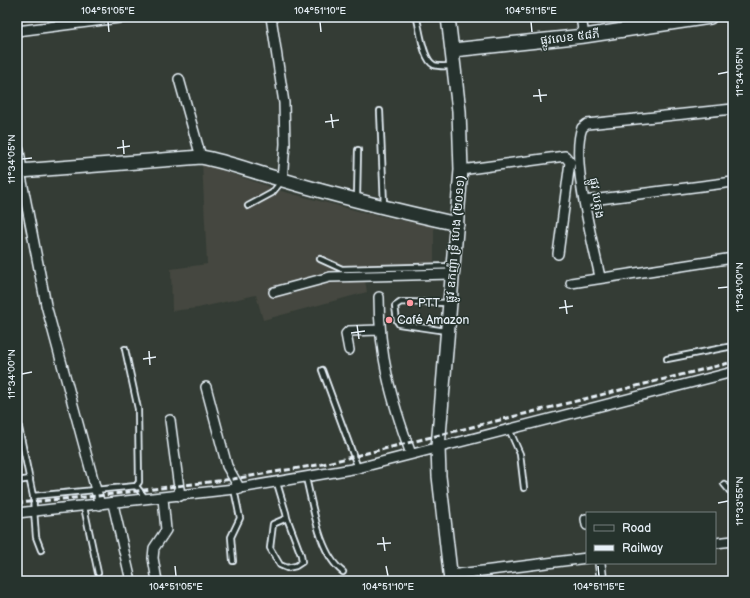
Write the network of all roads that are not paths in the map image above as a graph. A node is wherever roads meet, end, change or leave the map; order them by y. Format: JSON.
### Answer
{"nodes":[{"id":1,"x":127,"y":17,"type":"edge"},
{"id":2,"x":271,"y":17,"type":"edge"},
{"id":3,"x":448,"y":17,"type":"edge"},
{"id":4,"x":582,"y":17,"type":"edge"},
{"id":5,"x":710,"y":17,"type":"edge"},
{"id":6,"x":417,"y":19,"type":"dead end"},
{"id":7,"x":60,"y":22,"type":"edge"},
{"id":8,"x":17,"y":31,"type":"edge"},
{"id":9,"x":584,"y":36,"type":"junction"},
{"id":10,"x":452,"y":50,"type":"junction"},
{"id":11,"x":454,"y":66,"type":"junction"},
{"id":12,"x":179,"y":79,"type":"dead end"},
{"id":13,"x":733,"y":108,"type":"edge"},
{"id":14,"x":380,"y":111,"type":"dead end"},
{"id":15,"x":358,"y":150,"type":"dead end"},
{"id":16,"x":17,"y":151,"type":"edge"},
{"id":17,"x":201,"y":157,"type":"junction"},
{"id":18,"x":461,"y":170,"type":"junction"},
{"id":19,"x":19,"y":172,"type":"edge"},
{"id":20,"x":282,"y":180,"type":"junction"},
{"id":21,"x":733,"y":182,"type":"edge"},
{"id":22,"x":357,"y":200,"type":"junction"},
{"id":23,"x":584,"y":201,"type":"junction"},
{"id":24,"x":248,"y":206,"type":"dead end"},
{"id":25,"x":384,"y":207,"type":"junction"},
{"id":26,"x":456,"y":224,"type":"junction"},
{"id":27,"x":558,"y":254,"type":"dead end"},
{"id":28,"x":733,"y":258,"type":"edge"},
{"id":29,"x":320,"y":259,"type":"dead end"},
{"id":30,"x":453,"y":270,"type":"junction"},
{"id":31,"x":600,"y":277,"type":"junction"},
{"id":32,"x":571,"y":283,"type":"dead end"},
{"id":33,"x":274,"y":292,"type":"dead end"},
{"id":34,"x":379,"y":297,"type":"dead end"},
{"id":35,"x":450,"y":303,"type":"junction"},
{"id":36,"x":379,"y":330,"type":"junction"},
{"id":37,"x":448,"y":331,"type":"junction"},
{"id":38,"x":733,"y":346,"type":"edge"},
{"id":39,"x":124,"y":349,"type":"dead end"},
{"id":40,"x":350,"y":350,"type":"dead end"},
{"id":41,"x":666,"y":359,"type":"dead end"},
{"id":42,"x":322,"y":370,"type":"dead end"},
{"id":43,"x":733,"y":372,"type":"edge"},
{"id":44,"x":206,"y":388,"type":"dead end"},
{"id":45,"x":17,"y":418,"type":"edge"},
{"id":46,"x":170,"y":420,"type":"dead end"},
{"id":47,"x":509,"y":429,"type":"junction"},
{"id":48,"x":438,"y":447,"type":"junction"},
{"id":49,"x":411,"y":454,"type":"junction"},
{"id":50,"x":358,"y":468,"type":"junction"},
{"id":51,"x":306,"y":478,"type":"junction"},
{"id":52,"x":30,"y":479,"type":"junction"},
{"id":53,"x":17,"y":481,"type":"edge"},
{"id":54,"x":277,"y":483,"type":"junction"},
{"id":55,"x":724,"y":484,"type":"dead end"},
{"id":56,"x":136,"y":486,"type":"junction"},
{"id":57,"x":524,"y":488,"type":"dead end"},
{"id":58,"x":237,"y":489,"type":"junction"},
{"id":59,"x":95,"y":491,"type":"junction"},
{"id":60,"x":32,"y":496,"type":"junction"},
{"id":61,"x":180,"y":496,"type":"junction"},
{"id":62,"x":733,"y":496,"type":"edge"},
{"id":63,"x":164,"y":498,"type":"junction"},
{"id":64,"x":146,"y":500,"type":"junction"},
{"id":65,"x":113,"y":504,"type":"junction"},
{"id":66,"x":100,"y":505,"type":"junction"},
{"id":67,"x":84,"y":507,"type":"junction"},
{"id":68,"x":34,"y":512,"type":"junction"},
{"id":69,"x":17,"y":513,"type":"edge"},
{"id":70,"x":287,"y":518,"type":"junction"},
{"id":71,"x":733,"y":541,"type":"edge"},
{"id":72,"x":716,"y":543,"type":"edge"},
{"id":73,"x":41,"y":550,"type":"dead end"},
{"id":74,"x":586,"y":558,"type":"edge"},
{"id":75,"x":233,"y":562,"type":"dead end"},
{"id":76,"x":600,"y":564,"type":"edge"},
{"id":77,"x":343,"y":572,"type":"dead end"},
{"id":78,"x":98,"y":574,"type":"dead end"},
{"id":79,"x":451,"y":578,"type":"edge"},
{"id":80,"x":131,"y":581,"type":"edge"},
{"id":81,"x":157,"y":581,"type":"edge"},
{"id":82,"x":602,"y":581,"type":"edge"}],
"edges":[{"from":1,"to":7,"type":"street"},
{"from":2,"to":20,"type":"street"},
{"from":3,"to":10,"type":"street","name":"ផ្លូវ ឧកញ៉ា ទ្រី ហេង (២០១១)"},
{"from":4,"to":9,"type":"street"},
{"from":5,"to":9,"type":"street","name":"ផ្លូវលេខ ៥៨ភី"},
{"from":6,"to":11,"type":"lane"},
{"from":7,"to":8,"type":"street"},
{"from":9,"to":10,"type":"street","name":"ផ្លូវលេខ ៥៨ភី"},
{"from":10,"to":11,"type":"street","name":"ផ្លូវ ឧកញ៉ា ទ្រី ហេង (២០១១)"},
{"from":11,"to":18,"type":"street","name":"ផ្លូវ ឧកញ៉ា ទ្រី ហេង (២០១១)"},
{"from":12,"to":17,"type":"street"},
{"from":13,"to":23,"type":"street","name":"ផ្លូវ បេតុង"},
{"from":14,"to":25,"type":"lane"},
{"from":15,"to":22,"type":"lane"},
{"from":16,"to":19,"type":"street"},
{"from":17,"to":19,"type":"street"},
{"from":17,"to":20,"type":"street"},
{"from":18,"to":26,"type":"street","name":"ផ្លូវ ឧកញ៉ា ទ្រី ហេង (២០១១)"},
{"from":18,"to":27,"type":"street"},
{"from":19,"to":59,"type":"street"},
{"from":20,"to":22,"type":"street"},
{"from":20,"to":24,"type":"lane"},
{"from":21,"to":23,"type":"street"},
{"from":22,"to":25,"type":"street"},
{"from":23,"to":31,"type":"street","name":"ផ្លូវ បេតុង"},
{"from":25,"to":26,"type":"street"},
{"from":26,"to":30,"type":"street","name":"ផ្លូវ ឧកញ៉ា ទ្រី ហេង (២០១១)"},
{"from":28,"to":31,"type":"street"},
{"from":29,"to":30,"type":"lane"},
{"from":30,"to":33,"type":"street"},
{"from":30,"to":35,"type":"street","name":"ផ្លូវ ឧកញ៉ា ទ្រី ហេង (២០១១)"},
{"from":31,"to":32,"type":"street"},
{"from":34,"to":36,"type":"street"},
{"from":35,"to":37,"type":"street","name":"ផ្លូវ ឧកញ៉ា ទ្រី ហេង (២០១១)"},
{"from":35,"to":37,"type":"lane"},
{"from":36,"to":40,"type":"street"},
{"from":36,"to":49,"type":"street"},
{"from":37,"to":48,"type":"street","name":"ផ្លូវ ឧកញ៉ា ទ្រី ហេង (២០១១)"},
{"from":38,"to":41,"type":"lane"},
{"from":39,"to":56,"type":"lane"},
{"from":42,"to":50,"type":"lane"},
{"from":43,"to":47,"type":"street"},
{"from":44,"to":58,"type":"street"},
{"from":45,"to":52,"type":"lane"},
{"from":46,"to":61,"type":"street"},
{"from":47,"to":48,"type":"street"},
{"from":47,"to":57,"type":"lane"},
{"from":48,"to":49,"type":"street"},
{"from":48,"to":79,"type":"street","name":"ផ្លូវ ឧកញ៉ា ទ្រី ហេង (២០១១)"},
{"from":49,"to":50,"type":"street"},
{"from":50,"to":51,"type":"street"},
{"from":51,"to":54,"type":"street"},
{"from":51,"to":77,"type":"lane"},
{"from":52,"to":53,"type":"lane"},
{"from":52,"to":60,"type":"lane"},
{"from":54,"to":58,"type":"street"},
{"from":54,"to":70,"type":"lane"},
{"from":55,"to":62,"type":"lane"},
{"from":56,"to":59,"type":"lane"},
{"from":56,"to":64,"type":"lane"},
{"from":58,"to":61,"type":"street"},
{"from":58,"to":75,"type":"lane"},
{"from":59,"to":60,"type":"lane"},
{"from":59,"to":66,"type":"street"},
{"from":60,"to":68,"type":"lane"},
{"from":61,"to":63,"type":"street"},
{"from":63,"to":64,"type":"street"},
{"from":63,"to":81,"type":"street"},
{"from":64,"to":65,"type":"street"},
{"from":65,"to":66,"type":"street"},
{"from":65,"to":80,"type":"street"},
{"from":66,"to":67,"type":"street"},
{"from":67,"to":68,"type":"street"},
{"from":67,"to":78,"type":"lane"},
{"from":68,"to":69,"type":"street"},
{"from":68,"to":73,"type":"lane"},
{"from":70,"to":70,"type":"lane"},
{"from":71,"to":72,"type":"street"},
{"from":74,"to":79,"type":"street"},
{"from":76,"to":82,"type":"street"}]}
